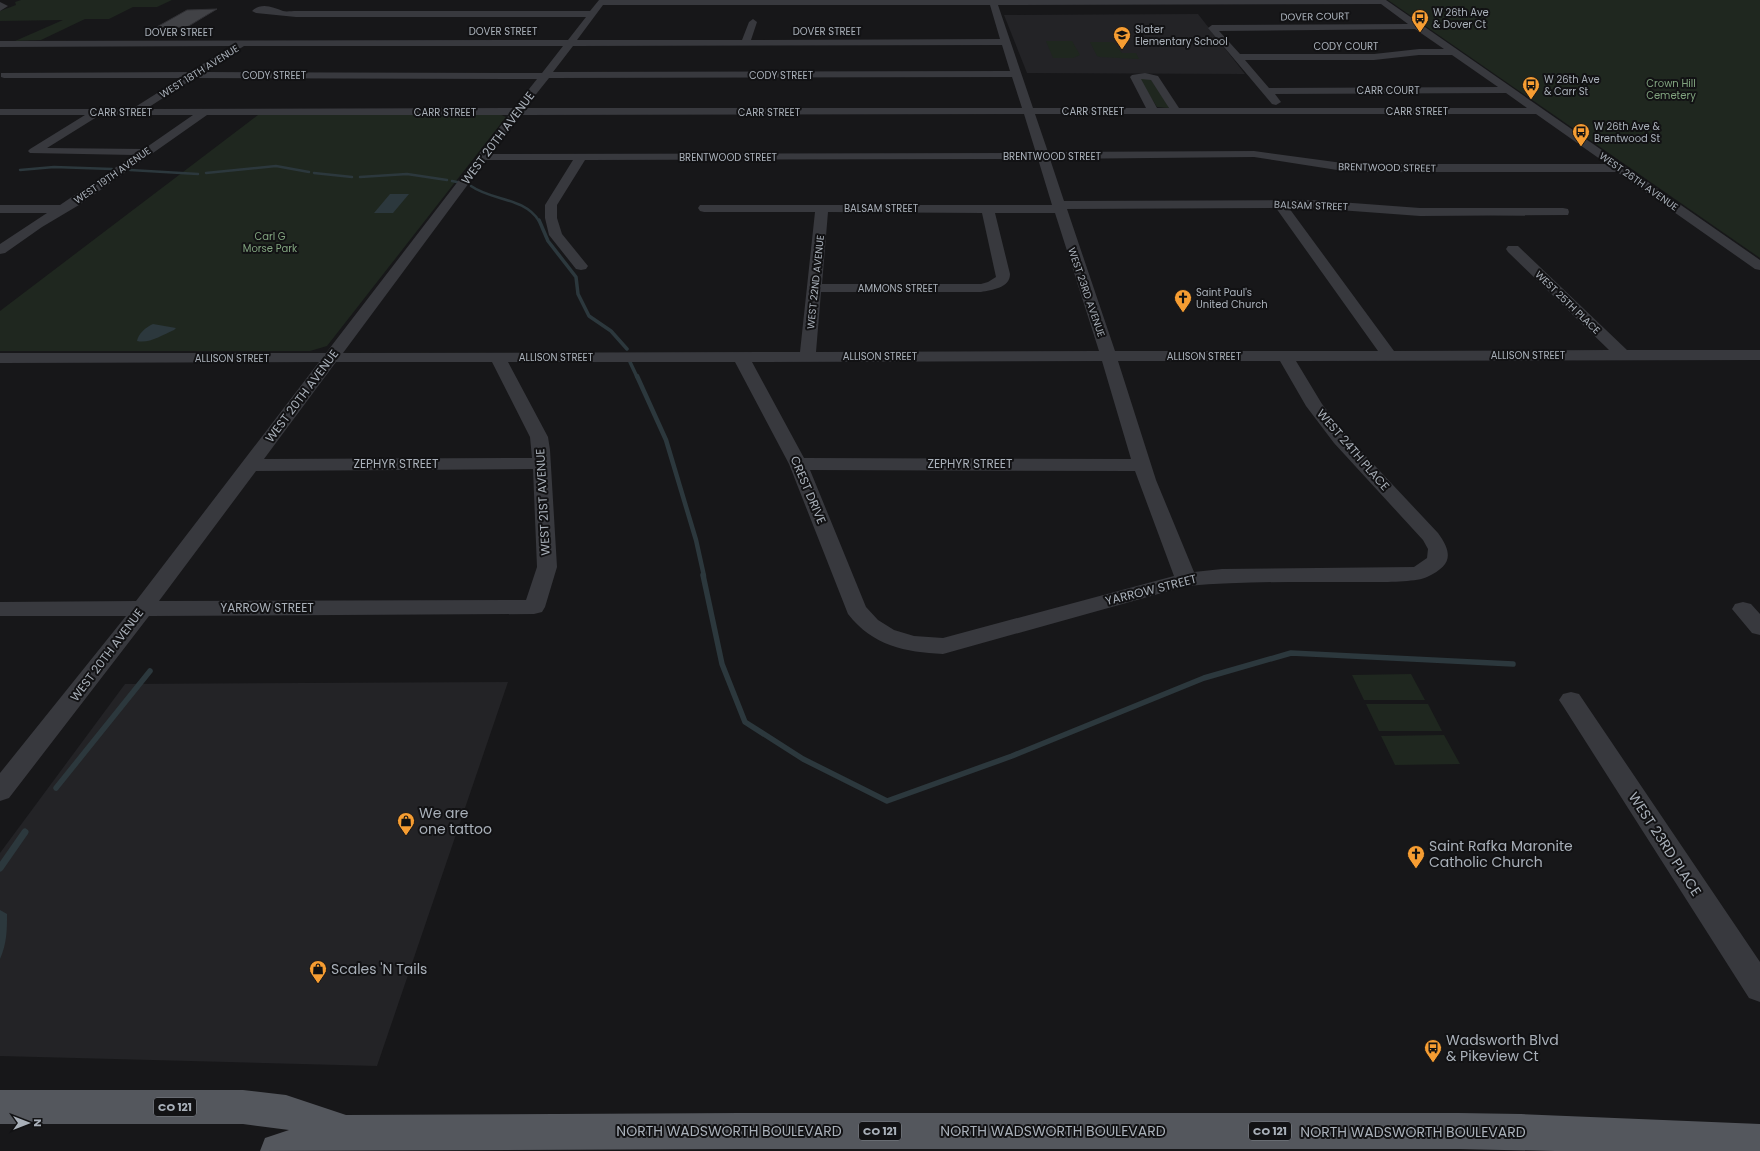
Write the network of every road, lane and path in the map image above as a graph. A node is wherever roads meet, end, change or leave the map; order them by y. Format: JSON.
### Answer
{"nodes":[{"id":1,"x":1382,"y":1,"type":"edge"},
{"id":2,"x":602,"y":2,"type":"edge"},
{"id":3,"x":993,"y":3,"type":"junction"},
{"id":4,"x":0,"y":4,"type":"edge"},
{"id":5,"x":0,"y":9,"type":"edge"},
{"id":6,"x":280,"y":13,"type":"dead end"},
{"id":7,"x":592,"y":14,"type":"junction"},
{"id":8,"x":753,"y":22,"type":"dead end"},
{"id":9,"x":1418,"y":26,"type":"junction"},
{"id":10,"x":570,"y":42,"type":"junction"},
{"id":11,"x":746,"y":42,"type":"junction"},
{"id":12,"x":1007,"y":42,"type":"junction"},
{"id":13,"x":243,"y":43,"type":"junction"},
{"id":14,"x":0,"y":44,"type":"edge"},
{"id":15,"x":1454,"y":52,"type":"junction"},
{"id":16,"x":1237,"y":57,"type":"junction"},
{"id":17,"x":194,"y":74,"type":"junction"},
{"id":18,"x":1016,"y":74,"type":"junction"},
{"id":19,"x":4,"y":75,"type":"dead end"},
{"id":20,"x":545,"y":76,"type":"junction"},
{"id":21,"x":1508,"y":90,"type":"junction"},
{"id":22,"x":1267,"y":91,"type":"junction"},
{"id":23,"x":1028,"y":111,"type":"junction"},
{"id":24,"x":1153,"y":111,"type":"junction"},
{"id":25,"x":1176,"y":111,"type":"junction"},
{"id":26,"x":1538,"y":111,"type":"junction"},
{"id":27,"x":0,"y":112,"type":"edge"},
{"id":28,"x":98,"y":112,"type":"junction"},
{"id":29,"x":134,"y":112,"type":"junction"},
{"id":30,"x":204,"y":112,"type":"junction"},
{"id":31,"x":517,"y":112,"type":"junction"},
{"id":32,"x":1284,"y":112,"type":"junction"},
{"id":33,"x":1352,"y":112,"type":"junction"},
{"id":34,"x":1363,"y":123,"type":"dead end"},
{"id":35,"x":144,"y":152,"type":"junction"},
{"id":36,"x":1044,"y":156,"type":"junction"},
{"id":37,"x":483,"y":157,"type":"junction"},
{"id":38,"x":581,"y":157,"type":"junction"},
{"id":39,"x":1619,"y":168,"type":"junction"},
{"id":40,"x":1280,"y":204,"type":"junction"},
{"id":41,"x":1059,"y":207,"type":"junction"},
{"id":42,"x":704,"y":208,"type":"dead end"},
{"id":43,"x":822,"y":208,"type":"junction"},
{"id":44,"x":0,"y":209,"type":"edge"},
{"id":45,"x":61,"y":209,"type":"junction"},
{"id":46,"x":988,"y":209,"type":"junction"},
{"id":47,"x":1563,"y":212,"type":"dead end"},
{"id":48,"x":1513,"y":249,"type":"dead end"},
{"id":49,"x":0,"y":250,"type":"edge"},
{"id":50,"x":581,"y":266,"type":"dead end"},
{"id":51,"x":1760,"y":266,"type":"edge"},
{"id":52,"x":815,"y":288,"type":"junction"},
{"id":53,"x":1108,"y":355,"type":"junction"},
{"id":54,"x":1623,"y":355,"type":"junction"},
{"id":55,"x":1760,"y":355,"type":"edge"},
{"id":56,"x":808,"y":356,"type":"junction"},
{"id":57,"x":1285,"y":356,"type":"junction"},
{"id":58,"x":1389,"y":356,"type":"junction"},
{"id":59,"x":497,"y":357,"type":"junction"},
{"id":60,"x":741,"y":357,"type":"junction"},
{"id":61,"x":0,"y":358,"type":"edge"},
{"id":62,"x":332,"y":358,"type":"junction"},
{"id":63,"x":542,"y":464,"type":"junction"},
{"id":64,"x":798,"y":464,"type":"junction"},
{"id":65,"x":251,"y":465,"type":"junction"},
{"id":66,"x":1142,"y":465,"type":"junction"},
{"id":67,"x":1431,"y":537,"type":"joint"},
{"id":68,"x":1186,"y":579,"type":"junction"},
{"id":69,"x":534,"y":607,"type":"joint"},
{"id":70,"x":0,"y":609,"type":"edge"},
{"id":71,"x":142,"y":609,"type":"junction"},
{"id":72,"x":1751,"y":609,"type":"edge"},
{"id":73,"x":870,"y":625,"type":"joint"},
{"id":74,"x":1760,"y":628,"type":"edge"},
{"id":75,"x":1571,"y":700,"type":"dead end"},
{"id":76,"x":0,"y":791,"type":"edge"},
{"id":77,"x":1760,"y":988,"type":"edge"},
{"id":78,"x":0,"y":1107,"type":"edge"},
{"id":79,"x":346,"y":1133,"type":"junction"},
{"id":80,"x":747,"y":1141,"type":"edge"},
{"id":81,"x":1162,"y":1141,"type":"edge"},
{"id":82,"x":1527,"y":1142,"type":"edge"},
{"id":83,"x":1760,"y":1142,"type":"edge"},
{"id":84,"x":278,"y":1151,"type":"edge"}],
"edges":[{"from":1,"to":3,"type":"street"},
{"from":1,"to":9,"type":"street","name":"WEST 26TH AVENUE"},
{"from":2,"to":3,"type":"street"},
{"from":2,"to":7,"type":"street","name":"WEST 20TH AVENUE"},
{"from":3,"to":12,"type":"street","name":"WEST 23RD AVENUE"},
{"from":4,"to":5,"type":"street"},
{"from":6,"to":7,"type":"street"},
{"from":7,"to":10,"type":"street","name":"WEST 20TH AVENUE"},
{"from":8,"to":11,"type":"street"},
{"from":9,"to":15,"type":"street","name":"WEST 26TH AVENUE"},
{"from":9,"to":16,"type":"street","name":"DOVER COURT"},
{"from":10,"to":11,"type":"street","name":"DOVER STREET"},
{"from":10,"to":13,"type":"street","name":"DOVER STREET"},
{"from":10,"to":20,"type":"street","name":"WEST 20TH AVENUE"},
{"from":11,"to":12,"type":"street","name":"DOVER STREET"},
{"from":12,"to":18,"type":"street","name":"WEST 23RD AVENUE"},
{"from":13,"to":14,"type":"street","name":"DOVER STREET"},
{"from":13,"to":17,"type":"street","name":"WEST 18TH AVENUE"},
{"from":15,"to":16,"type":"street","name":"CODY COURT"},
{"from":15,"to":21,"type":"street","name":"WEST 26TH AVENUE"},
{"from":16,"to":22,"type":"street"},
{"from":17,"to":19,"type":"street","name":"CODY STREET"},
{"from":17,"to":20,"type":"street","name":"CODY STREET"},
{"from":17,"to":29,"type":"street","name":"WEST 18TH AVENUE"},
{"from":18,"to":20,"type":"street","name":"CODY STREET"},
{"from":18,"to":23,"type":"street","name":"WEST 23RD AVENUE"},
{"from":20,"to":31,"type":"street","name":"WEST 20TH AVENUE"},
{"from":21,"to":22,"type":"street","name":"CARR COURT"},
{"from":21,"to":26,"type":"street","name":"WEST 26TH AVENUE"},
{"from":22,"to":32,"type":"street"},
{"from":23,"to":24,"type":"street","name":"CARR STREET"},
{"from":23,"to":31,"type":"street","name":"CARR STREET"},
{"from":23,"to":36,"type":"street","name":"WEST 23RD AVENUE"},
{"from":24,"to":25,"type":"street","name":"CARR STREET"},
{"from":24,"to":25,"type":"street"},
{"from":25,"to":32,"type":"street","name":"CARR STREET"},
{"from":26,"to":33,"type":"street","name":"CARR STREET"},
{"from":26,"to":39,"type":"street","name":"WEST 26TH AVENUE"},
{"from":27,"to":28,"type":"street","name":"CARR STREET"},
{"from":28,"to":29,"type":"street","name":"CARR STREET"},
{"from":28,"to":35,"type":"street"},
{"from":29,"to":30,"type":"street","name":"CARR STREET"},
{"from":30,"to":31,"type":"street","name":"CARR STREET"},
{"from":30,"to":35,"type":"street","name":"WEST 19TH AVENUE"},
{"from":31,"to":37,"type":"street","name":"WEST 20TH AVENUE"},
{"from":32,"to":33,"type":"street","name":"CARR STREET"},
{"from":33,"to":34,"type":"street"},
{"from":35,"to":45,"type":"street","name":"WEST 19TH AVENUE"},
{"from":36,"to":38,"type":"street","name":"BRENTWOOD STREET"},
{"from":36,"to":39,"type":"street","name":"BRENTWOOD STREET"},
{"from":36,"to":41,"type":"street","name":"WEST 23RD AVENUE"},
{"from":37,"to":38,"type":"street","name":"BRENTWOOD STREET"},
{"from":37,"to":62,"type":"street","name":"WEST 20TH AVENUE"},
{"from":38,"to":50,"type":"street"},
{"from":39,"to":51,"type":"street","name":"WEST 26TH AVENUE"},
{"from":40,"to":41,"type":"street","name":"BALSAM STREET"},
{"from":40,"to":47,"type":"street","name":"BALSAM STREET"},
{"from":40,"to":58,"type":"street"},
{"from":41,"to":46,"type":"street","name":"BALSAM STREET"},
{"from":41,"to":53,"type":"street","name":"WEST 23RD AVENUE"},
{"from":42,"to":43,"type":"street","name":"BALSAM STREET"},
{"from":43,"to":46,"type":"street","name":"BALSAM STREET"},
{"from":43,"to":52,"type":"street","name":"WEST 22ND AVENUE"},
{"from":44,"to":45,"type":"street"},
{"from":45,"to":49,"type":"street","name":"WEST 19TH AVENUE"},
{"from":46,"to":52,"type":"street","name":"AMMONS STREET"},
{"from":48,"to":54,"type":"street","name":"WEST 25TH PLACE"},
{"from":52,"to":56,"type":"street","name":"WEST 22ND AVENUE"},
{"from":53,"to":56,"type":"street","name":"ALLISON STREET"},
{"from":53,"to":57,"type":"street","name":"ALLISON STREET"},
{"from":53,"to":66,"type":"street","name":"WEST 23RD AVENUE"},
{"from":54,"to":55,"type":"street","name":"ALLISON STREET"},
{"from":54,"to":58,"type":"street","name":"ALLISON STREET"},
{"from":56,"to":60,"type":"street","name":"ALLISON STREET"},
{"from":57,"to":58,"type":"street","name":"ALLISON STREET"},
{"from":57,"to":67,"type":"street","name":"WEST 24TH PLACE"},
{"from":59,"to":60,"type":"street","name":"ALLISON STREET"},
{"from":59,"to":62,"type":"street","name":"ALLISON STREET"},
{"from":59,"to":63,"type":"street","name":"WEST 21ST AVENUE"},
{"from":60,"to":64,"type":"street","name":"CREST DRIVE"},
{"from":61,"to":62,"type":"street","name":"ALLISON STREET"},
{"from":62,"to":65,"type":"street","name":"WEST 20TH AVENUE"},
{"from":63,"to":65,"type":"street","name":"ZEPHYR STREET"},
{"from":63,"to":69,"type":"street","name":"WEST 21ST AVENUE"},
{"from":64,"to":66,"type":"street","name":"ZEPHYR STREET"},
{"from":64,"to":73,"type":"street","name":"CREST DRIVE"},
{"from":65,"to":71,"type":"street","name":"WEST 20TH AVENUE"},
{"from":66,"to":68,"type":"street","name":"WEST 23RD AVENUE"},
{"from":67,"to":68,"type":"street","name":"YARROW STREET"},
{"from":68,"to":73,"type":"street","name":"YARROW STREET"},
{"from":69,"to":71,"type":"street","name":"YARROW STREET"},
{"from":70,"to":71,"type":"street","name":"YARROW STREET"},
{"from":71,"to":76,"type":"street","name":"WEST 20TH AVENUE"},
{"from":72,"to":74,"type":"street"},
{"from":75,"to":77,"type":"street","name":"WEST 23RD PLACE"},
{"from":78,"to":79,"type":"main road","name":"NORTH WADSWORTH BOULEVARD","number":"CO 121"},
{"from":79,"to":80,"type":"main road","name":"NORTH WADSWORTH BOULEVARD","number":"CO 121"},
{"from":79,"to":84,"type":"main road","name":"NORTH WADSWORTH BOULEVARD","number":"CO 121"},
{"from":80,"to":81,"type":"main road","name":"NORTH WADSWORTH BOULEVARD","number":"CO 121"},
{"from":81,"to":82,"type":"main road","name":"NORTH WADSWORTH BOULEVARD","number":"CO 121"},
{"from":82,"to":83,"type":"main road","name":"NORTH WADSWORTH BOULEVARD","number":"CO 121"}]}
